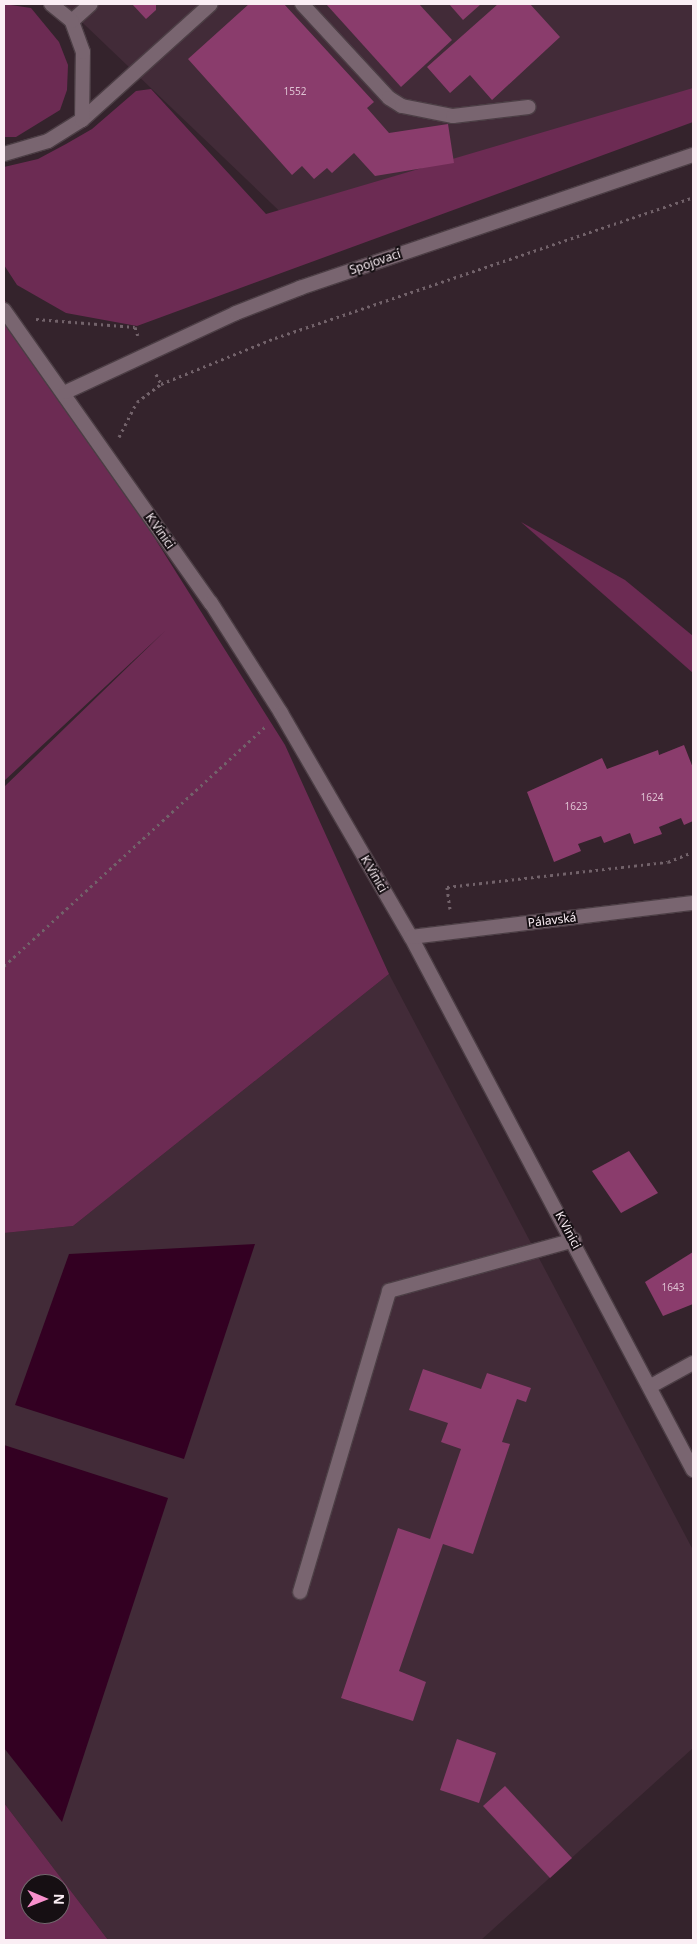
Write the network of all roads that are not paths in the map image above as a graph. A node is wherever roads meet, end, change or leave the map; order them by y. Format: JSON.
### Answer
{"nodes":[{"id":1,"x":52,"y":4,"type":"edge"},
{"id":2,"x":91,"y":4,"type":"edge"},
{"id":3,"x":211,"y":4,"type":"edge"},
{"id":4,"x":302,"y":4,"type":"edge"},
{"id":5,"x":72,"y":21,"type":"junction"},
{"id":6,"x":528,"y":107,"type":"dead end"},
{"id":7,"x":82,"y":120,"type":"junction"},
{"id":8,"x":4,"y":154,"type":"edge"},
{"id":9,"x":693,"y":155,"type":"edge"},
{"id":10,"x":4,"y":310,"type":"edge"},
{"id":11,"x":66,"y":392,"type":"junction"},
{"id":12,"x":693,"y":903,"type":"edge"},
{"id":13,"x":411,"y":937,"type":"junction"},
{"id":14,"x":574,"y":1240,"type":"junction"},
{"id":15,"x":693,"y":1363,"type":"edge"},
{"id":16,"x":651,"y":1386,"type":"junction"},
{"id":17,"x":693,"y":1470,"type":"edge"},
{"id":18,"x":300,"y":1592,"type":"dead end"}],
"edges":[{"from":1,"to":5,"type":"street"},
{"from":2,"to":5,"type":"street"},
{"from":3,"to":7,"type":"street"},
{"from":4,"to":6,"type":"street"},
{"from":5,"to":7,"type":"street"},
{"from":7,"to":8,"type":"street"},
{"from":9,"to":11,"type":"street","name":"Spojovací"},
{"from":10,"to":11,"type":"street","name":"K Vinici"},
{"from":11,"to":13,"type":"street","name":"K Vinici"},
{"from":12,"to":13,"type":"street","name":"Pálavská"},
{"from":13,"to":14,"type":"street","name":"K Vinici"},
{"from":14,"to":16,"type":"street","name":"K Vinici"},
{"from":14,"to":18,"type":"street"},
{"from":15,"to":16,"type":"street"},
{"from":16,"to":17,"type":"street","name":"K Vinici"}]}
